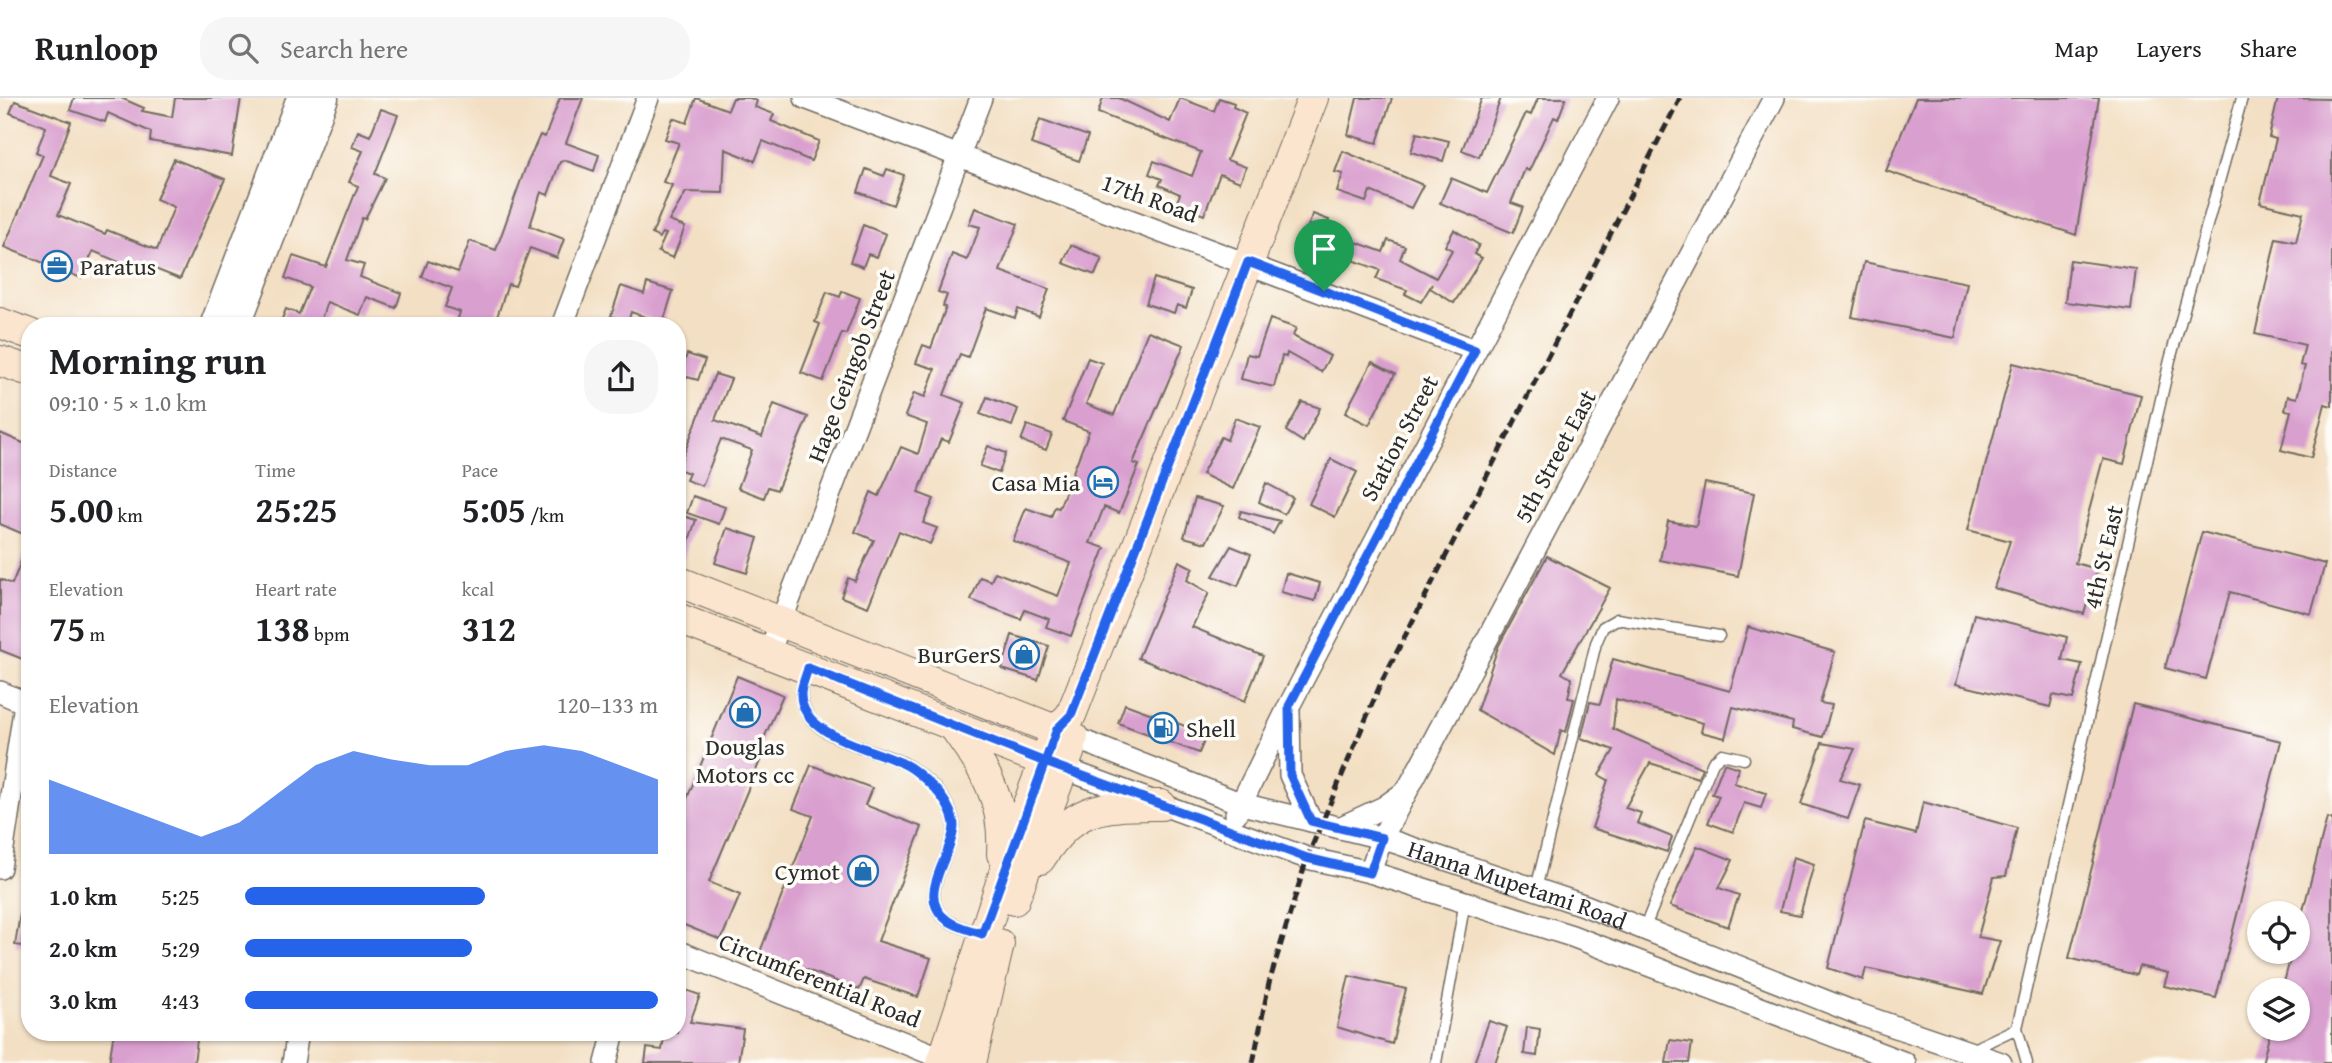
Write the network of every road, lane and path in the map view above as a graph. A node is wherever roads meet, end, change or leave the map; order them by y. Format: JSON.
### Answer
{"nodes":[{"id":1,"x":300,"y":98,"type":"edge"},
{"id":2,"x":325,"y":98,"type":"edge"},
{"id":3,"x":648,"y":98,"type":"edge"},
{"id":4,"x":806,"y":98,"type":"edge"},
{"id":5,"x":981,"y":98,"type":"edge"},
{"id":6,"x":1313,"y":98,"type":"edge"},
{"id":7,"x":1608,"y":98,"type":"edge"},
{"id":8,"x":1774,"y":98,"type":"edge"},
{"id":9,"x":2242,"y":98,"type":"edge"},
{"id":10,"x":958,"y":157,"type":"junction"},
{"id":11,"x":1248,"y":262,"type":"junction"},
{"id":12,"x":216,"y":317,"type":"edge"},
{"id":13,"x":240,"y":317,"type":"edge"},
{"id":14,"x":565,"y":317,"type":"edge"},
{"id":15,"x":0,"y":323,"type":"edge"},
{"id":16,"x":21,"y":331,"type":"edge"},
{"id":17,"x":1475,"y":350,"type":"junction"},
{"id":18,"x":0,"y":361,"type":"edge"},
{"id":19,"x":21,"y":368,"type":"edge"},
{"id":20,"x":686,"y":584,"type":"edge"},
{"id":21,"x":686,"y":621,"type":"edge"},
{"id":22,"x":782,"y":621,"type":"junction"},
{"id":23,"x":1719,"y":636,"type":"dead end"},
{"id":24,"x":769,"y":653,"type":"junction"},
{"id":25,"x":808,"y":668,"type":"junction"},
{"id":26,"x":0,"y":692,"type":"edge"},
{"id":27,"x":21,"y":701,"type":"edge"},
{"id":28,"x":1289,"y":706,"type":"junction"},
{"id":29,"x":1067,"y":727,"type":"junction"},
{"id":30,"x":955,"y":728,"type":"junction"},
{"id":31,"x":21,"y":745,"type":"edge"},
{"id":32,"x":1744,"y":759,"type":"dead end"},
{"id":33,"x":1055,"y":765,"type":"junction"},
{"id":34,"x":1408,"y":790,"type":"junction"},
{"id":35,"x":1161,"y":804,"type":"junction"},
{"id":36,"x":1241,"y":804,"type":"junction"},
{"id":37,"x":1311,"y":821,"type":"junction"},
{"id":38,"x":1339,"y":828,"type":"junction"},
{"id":39,"x":1228,"y":829,"type":"junction"},
{"id":40,"x":1382,"y":838,"type":"junction"},
{"id":41,"x":0,"y":868,"type":"edge"},
{"id":42,"x":1370,"y":873,"type":"junction"},
{"id":43,"x":1008,"y":889,"type":"junction"},
{"id":44,"x":1536,"y":889,"type":"junction"},
{"id":45,"x":1465,"y":901,"type":"junction"},
{"id":46,"x":1644,"y":929,"type":"junction"},
{"id":47,"x":982,"y":934,"type":"junction"},
{"id":48,"x":686,"y":955,"type":"edge"},
{"id":49,"x":1861,"y":1014,"type":"junction"},
{"id":50,"x":2017,"y":1028,"type":"junction"},
{"id":51,"x":297,"y":1041,"type":"edge"},
{"id":52,"x":612,"y":1041,"type":"edge"},
{"id":53,"x":1851,"y":1041,"type":"junction"},
{"id":54,"x":1967,"y":1057,"type":"edge"},
{"id":55,"x":955,"y":1062,"type":"edge"},
{"id":56,"x":1900,"y":1062,"type":"edge"},
{"id":57,"x":293,"y":1063,"type":"edge"},
{"id":58,"x":606,"y":1063,"type":"edge"},
{"id":59,"x":1436,"y":1063,"type":"edge"},
{"id":60,"x":2001,"y":1063,"type":"edge"},
{"id":61,"x":2027,"y":1063,"type":"edge"}],
"edges":[{"from":1,"to":12,"type":"street"},
{"from":2,"to":13,"type":"street"},
{"from":3,"to":14,"type":"street"},
{"from":4,"to":10,"type":"street","name":"17th Road"},
{"from":5,"to":10,"type":"street","name":"Hage Geingob Street"},
{"from":6,"to":11,"type":"main road"},
{"from":7,"to":17,"type":"street","name":"Station Street"},
{"from":8,"to":34,"type":"street","name":"5th Street East"},
{"from":9,"to":50,"type":"lane","name":"4th St East"},
{"from":10,"to":11,"type":"street","name":"17th Road"},
{"from":10,"to":22,"type":"street","name":"Hage Geingob Street"},
{"from":11,"to":17,"type":"street","name":"17th Road"},
{"from":11,"to":29,"type":"main road"},
{"from":15,"to":16,"type":"main road"},
{"from":17,"to":28,"type":"street","name":"Station Street"},
{"from":18,"to":19,"type":"main road"},
{"from":20,"to":22,"type":"main road","name":"Hanna Mupetami Road"},
{"from":21,"to":24,"type":"main road","name":"Hanna Mupetami Road"},
{"from":22,"to":24,"type":"street","name":"Hage Geingob Street"},
{"from":22,"to":29,"type":"main road","name":"Hanna Mupetami Road"},
{"from":23,"to":44,"type":"lane"},
{"from":24,"to":25,"type":"main road","name":"Hanna Mupetami Road"},
{"from":25,"to":30,"type":"main road","name":"Hanna Mupetami Road"},
{"from":25,"to":47,"type":"lane"},
{"from":26,"to":27,"type":"street"},
{"from":28,"to":36,"type":"street","name":"Station Street"},
{"from":28,"to":37,"type":"street"},
{"from":29,"to":33,"type":"main road"},
{"from":29,"to":36,"type":"street","name":"Hanna Mupetami Road"},
{"from":30,"to":33,"type":"main road","name":"Hanna Mupetami Road"},
{"from":30,"to":43,"type":"main road"},
{"from":31,"to":41,"type":"street"},
{"from":32,"to":46,"type":"lane"},
{"from":33,"to":35,"type":"street","name":"Hanna Mupetami Road"},
{"from":33,"to":43,"type":"main road"},
{"from":34,"to":38,"type":"street"},
{"from":34,"to":40,"type":"street","name":"5th Street East"},
{"from":35,"to":39,"type":"street","name":"Hanna Mupetami Road"},
{"from":35,"to":43,"type":"main road"},
{"from":36,"to":37,"type":"street","name":"Hanna Mupetami Road"},
{"from":36,"to":39,"type":"street","name":"Station Street"},
{"from":37,"to":38,"type":"street","name":"Hanna Mupetami Road"},
{"from":38,"to":40,"type":"street","name":"Hanna Mupetami Road"},
{"from":39,"to":42,"type":"street","name":"Hanna Mupetami Road"},
{"from":40,"to":42,"type":"street","name":"5th Street East"},
{"from":40,"to":44,"type":"street","name":"Hanna Mupetami Road"},
{"from":42,"to":45,"type":"street","name":"Hanna Mupetami Road"},
{"from":43,"to":47,"type":"main road"},
{"from":43,"to":55,"type":"main road"},
{"from":44,"to":46,"type":"street","name":"Hanna Mupetami Road"},
{"from":45,"to":53,"type":"street","name":"Hanna Mupetami Road"},
{"from":45,"to":59,"type":"lane"},
{"from":46,"to":49,"type":"street","name":"Hanna Mupetami Road"},
{"from":47,"to":55,"type":"main road"},
{"from":48,"to":55,"type":"street","name":"Circumferential Road"},
{"from":49,"to":53,"type":"street"},
{"from":49,"to":54,"type":"street","name":"Hanna Mupetami Road"},
{"from":50,"to":54,"type":"lane"},
{"from":50,"to":61,"type":"lane","name":"4th St East"},
{"from":51,"to":57,"type":"street"},
{"from":52,"to":58,"type":"street"},
{"from":53,"to":56,"type":"street","name":"Hanna Mupetami Road"},
{"from":54,"to":60,"type":"street","name":"Hanna Mupetami Road"}]}
